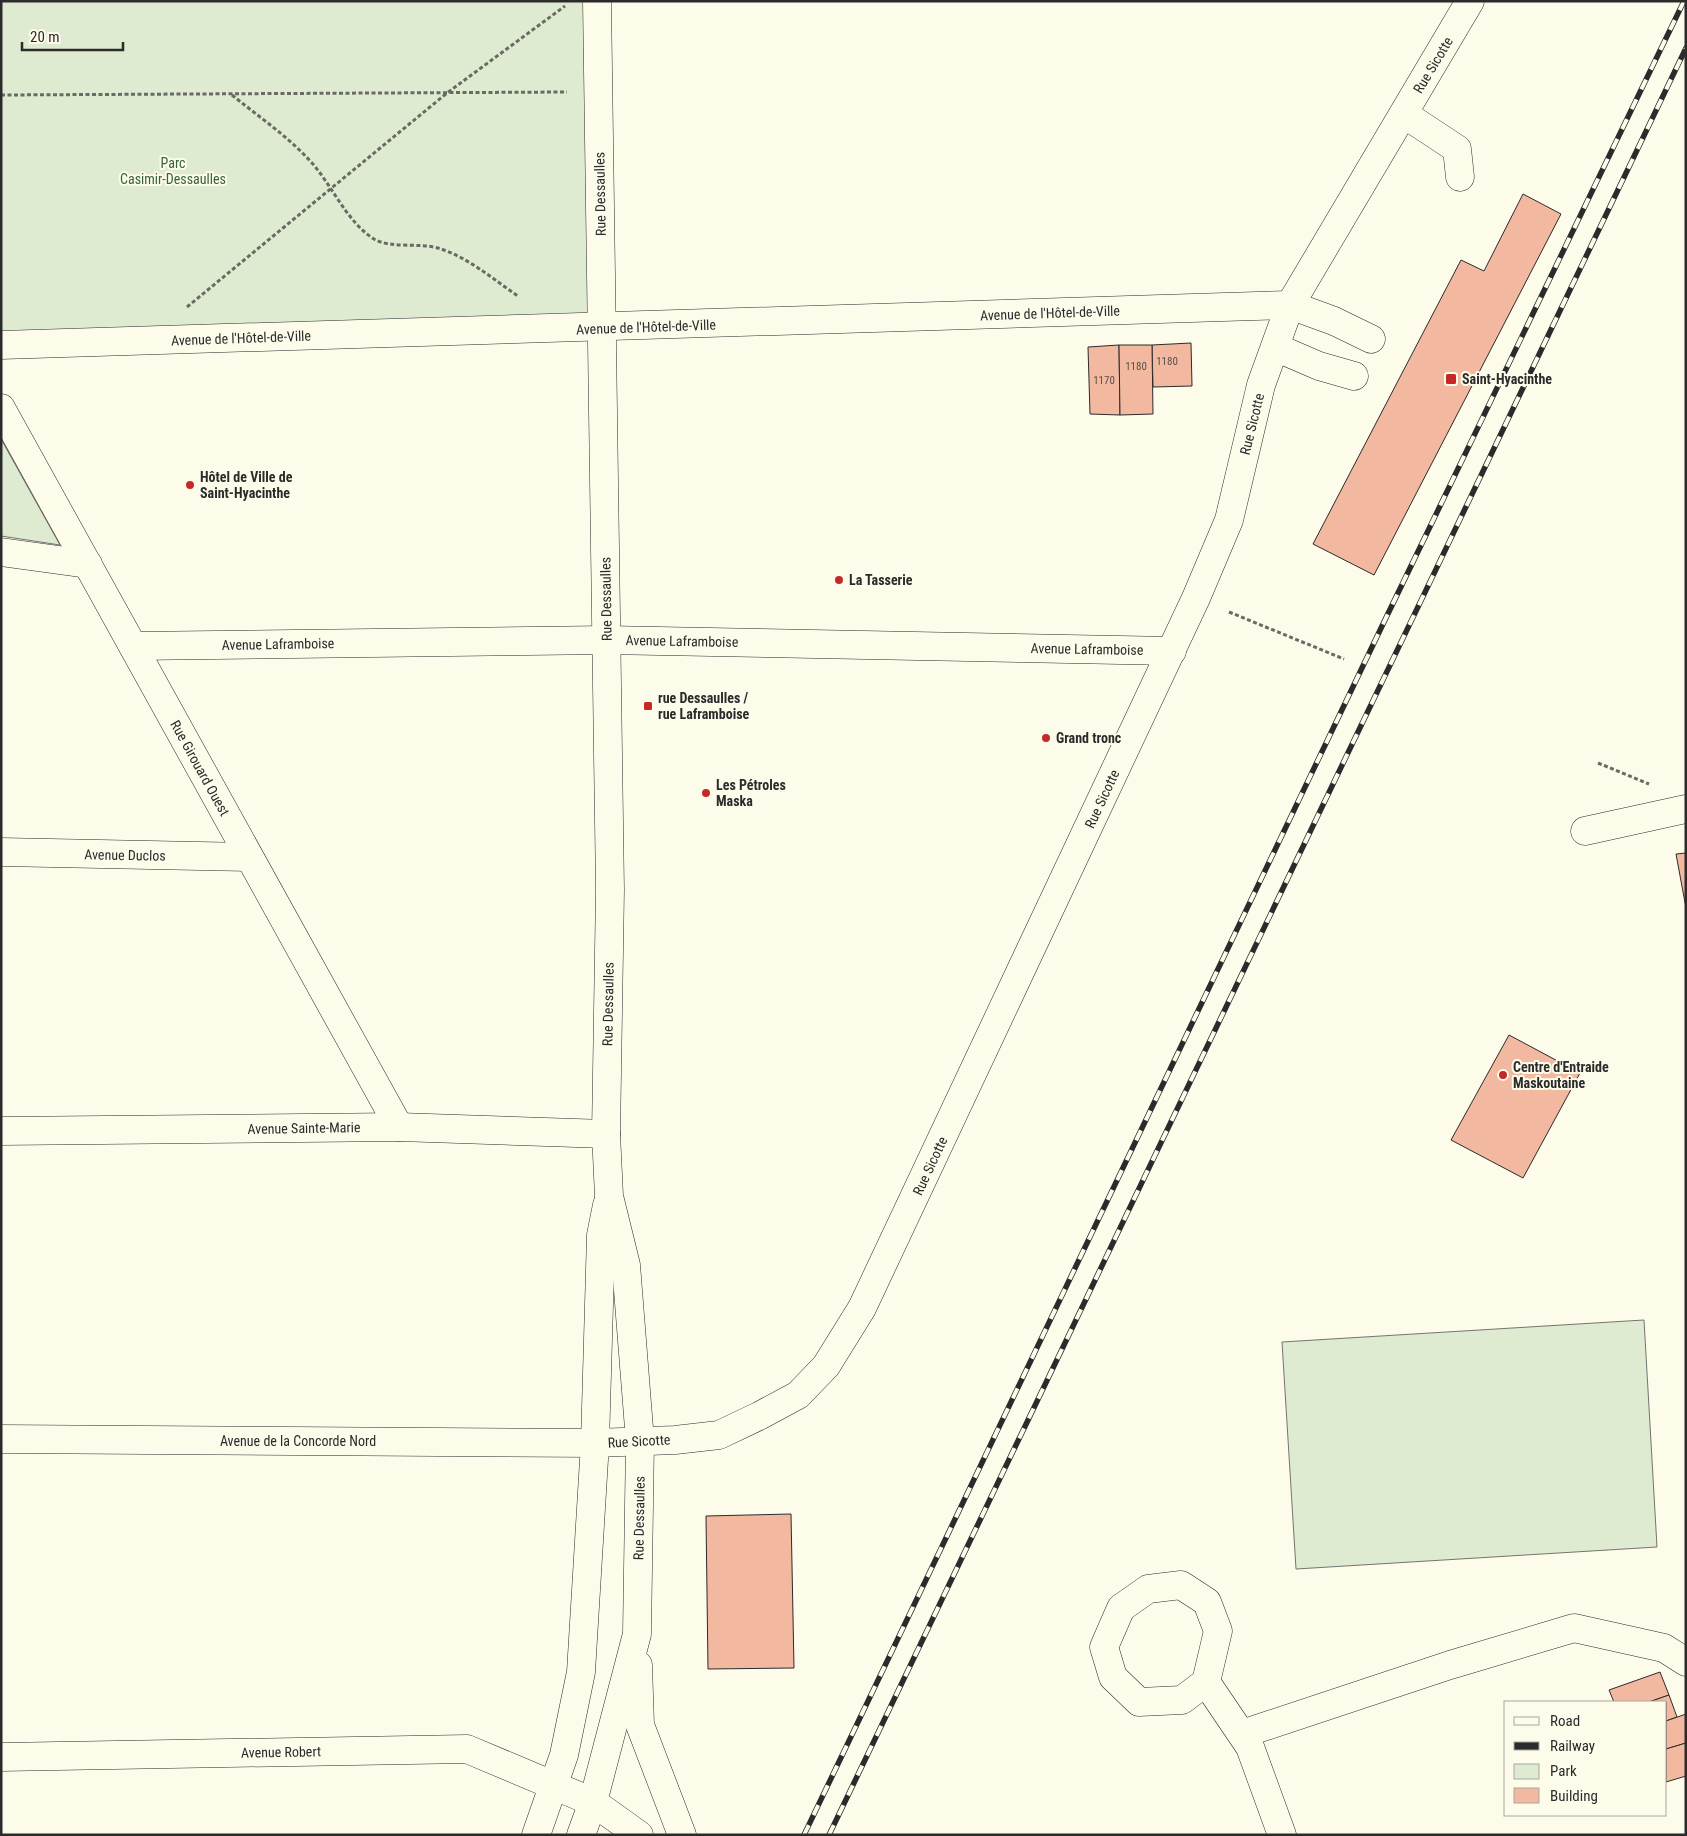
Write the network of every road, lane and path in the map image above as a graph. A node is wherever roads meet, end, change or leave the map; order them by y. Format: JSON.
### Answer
{"nodes":[{"id":1,"x":572,"y":1,"type":"edge"},
{"id":2,"x":597,"y":1,"type":"edge"},
{"id":3,"x":1470,"y":1,"type":"edge"},
{"id":4,"x":598,"y":92,"type":"junction"},
{"id":5,"x":447,"y":93,"type":"junction"},
{"id":6,"x":231,"y":94,"type":"junction"},
{"id":7,"x":1,"y":95,"type":"edge"},
{"id":8,"x":1404,"y":114,"type":"junction"},
{"id":9,"x":1460,"y":177,"type":"dead end"},
{"id":10,"x":332,"y":187,"type":"junction"},
{"id":11,"x":519,"y":297,"type":"dead end"},
{"id":12,"x":1290,"y":305,"type":"junction"},
{"id":13,"x":182,"y":310,"type":"dead end"},
{"id":14,"x":602,"y":328,"type":"junction"},
{"id":15,"x":1371,"y":339,"type":"dead end"},
{"id":16,"x":1,"y":345,"type":"edge"},
{"id":17,"x":1275,"y":347,"type":"junction"},
{"id":18,"x":1354,"y":376,"type":"dead end"},
{"id":19,"x":1,"y":408,"type":"edge"},
{"id":20,"x":1,"y":552,"type":"edge"},
{"id":21,"x":88,"y":564,"type":"junction"},
{"id":22,"x":1229,"y":612,"type":"dead end"},
{"id":23,"x":606,"y":640,"type":"junction"},
{"id":24,"x":133,"y":646,"type":"junction"},
{"id":25,"x":1172,"y":651,"type":"junction"},
{"id":26,"x":1344,"y":659,"type":"dead end"},
{"id":27,"x":1598,"y":764,"type":"dead end"},
{"id":28,"x":1651,"y":785,"type":"dead end"},
{"id":29,"x":1686,"y":809,"type":"edge"},
{"id":30,"x":1585,"y":830,"type":"dead end"},
{"id":31,"x":1,"y":852,"type":"edge"},
{"id":32,"x":250,"y":857,"type":"junction"},
{"id":33,"x":399,"y":1127,"type":"junction"},
{"id":34,"x":1,"y":1131,"type":"edge"},
{"id":35,"x":606,"y":1134,"type":"junction"},
{"id":36,"x":609,"y":1196,"type":"junction"},
{"id":37,"x":1,"y":1439,"type":"edge"},
{"id":38,"x":640,"y":1441,"type":"junction"},
{"id":39,"x":595,"y":1444,"type":"junction"},
{"id":40,"x":637,"y":1634,"type":"junction"},
{"id":41,"x":1686,"y":1662,"type":"edge"},
{"id":42,"x":1206,"y":1682,"type":"junction"},
{"id":43,"x":1242,"y":1734,"type":"junction"},
{"id":44,"x":1,"y":1757,"type":"edge"},
{"id":45,"x":554,"y":1785,"type":"junction"},
{"id":46,"x":594,"y":1802,"type":"junction"},
{"id":47,"x":536,"y":1835,"type":"edge"},
{"id":48,"x":581,"y":1835,"type":"edge"},
{"id":49,"x":639,"y":1835,"type":"edge"},
{"id":50,"x":682,"y":1835,"type":"edge"},
{"id":51,"x":1282,"y":1835,"type":"edge"}],
"edges":[{"from":1,"to":5,"type":"path"},
{"from":2,"to":4,"type":"street","name":"Rue Dessaulles"},
{"from":3,"to":8,"type":"street","name":"Rue Sicotte"},
{"from":4,"to":5,"type":"path"},
{"from":4,"to":14,"type":"street","name":"Rue Dessaulles"},
{"from":5,"to":6,"type":"path"},
{"from":5,"to":10,"type":"path"},
{"from":6,"to":7,"type":"path"},
{"from":6,"to":10,"type":"path"},
{"from":8,"to":9,"type":"street"},
{"from":8,"to":12,"type":"street","name":"Rue Sicotte"},
{"from":10,"to":11,"type":"path"},
{"from":10,"to":13,"type":"path"},
{"from":12,"to":14,"type":"street","name":"Avenue de l'Hôtel-de-Ville"},
{"from":12,"to":15,"type":"street"},
{"from":12,"to":17,"type":"street","name":"Rue Sicotte"},
{"from":14,"to":16,"type":"street","name":"Avenue de l'Hôtel-de-Ville"},
{"from":14,"to":23,"type":"street","name":"Rue Dessaulles"},
{"from":17,"to":18,"type":"street"},
{"from":17,"to":25,"type":"street","name":"Rue Sicotte"},
{"from":19,"to":21,"type":"street","name":"Rue Girouard Ouest"},
{"from":20,"to":21,"type":"street"},
{"from":21,"to":24,"type":"street","name":"Rue Girouard Ouest"},
{"from":22,"to":26,"type":"path"},
{"from":23,"to":24,"type":"street","name":"Avenue Laframboise"},
{"from":23,"to":25,"type":"street","name":"Avenue Laframboise"},
{"from":23,"to":35,"type":"street","name":"Rue Dessaulles"},
{"from":24,"to":32,"type":"street","name":"Rue Girouard Ouest"},
{"from":25,"to":38,"type":"street","name":"Rue Sicotte"},
{"from":27,"to":28,"type":"path"},
{"from":29,"to":30,"type":"street"},
{"from":31,"to":32,"type":"street","name":"Avenue Duclos"},
{"from":32,"to":33,"type":"street","name":"Rue Girouard Ouest"},
{"from":33,"to":34,"type":"street","name":"Avenue Sainte-Marie"},
{"from":33,"to":35,"type":"street","name":"Avenue Sainte-Marie"},
{"from":35,"to":36,"type":"street","name":"Rue Dessaulles"},
{"from":36,"to":38,"type":"street","name":"Rue Dessaulles"},
{"from":36,"to":39,"type":"street","name":"Rue Dessaulles"},
{"from":37,"to":39,"type":"street","name":"Avenue de la Concorde Nord"},
{"from":38,"to":39,"type":"street","name":"Rue Sicotte"},
{"from":38,"to":40,"type":"street","name":"Rue Dessaulles"},
{"from":39,"to":45,"type":"street","name":"Rue Dessaulles"},
{"from":40,"to":46,"type":"street","name":"Rue Dessaulles"},
{"from":40,"to":50,"type":"street"},
{"from":41,"to":43,"type":"street"},
{"from":42,"to":42,"type":"street"},
{"from":42,"to":43,"type":"street"},
{"from":43,"to":51,"type":"street"},
{"from":44,"to":45,"type":"street","name":"Avenue Robert"},
{"from":45,"to":46,"type":"street","name":"Avenue Robert"},
{"from":45,"to":47,"type":"street","name":"Rue Dessaulles"},
{"from":46,"to":48,"type":"street","name":"Rue Dessaulles"},
{"from":46,"to":49,"type":"street","name":"Avenue Robert"}]}
